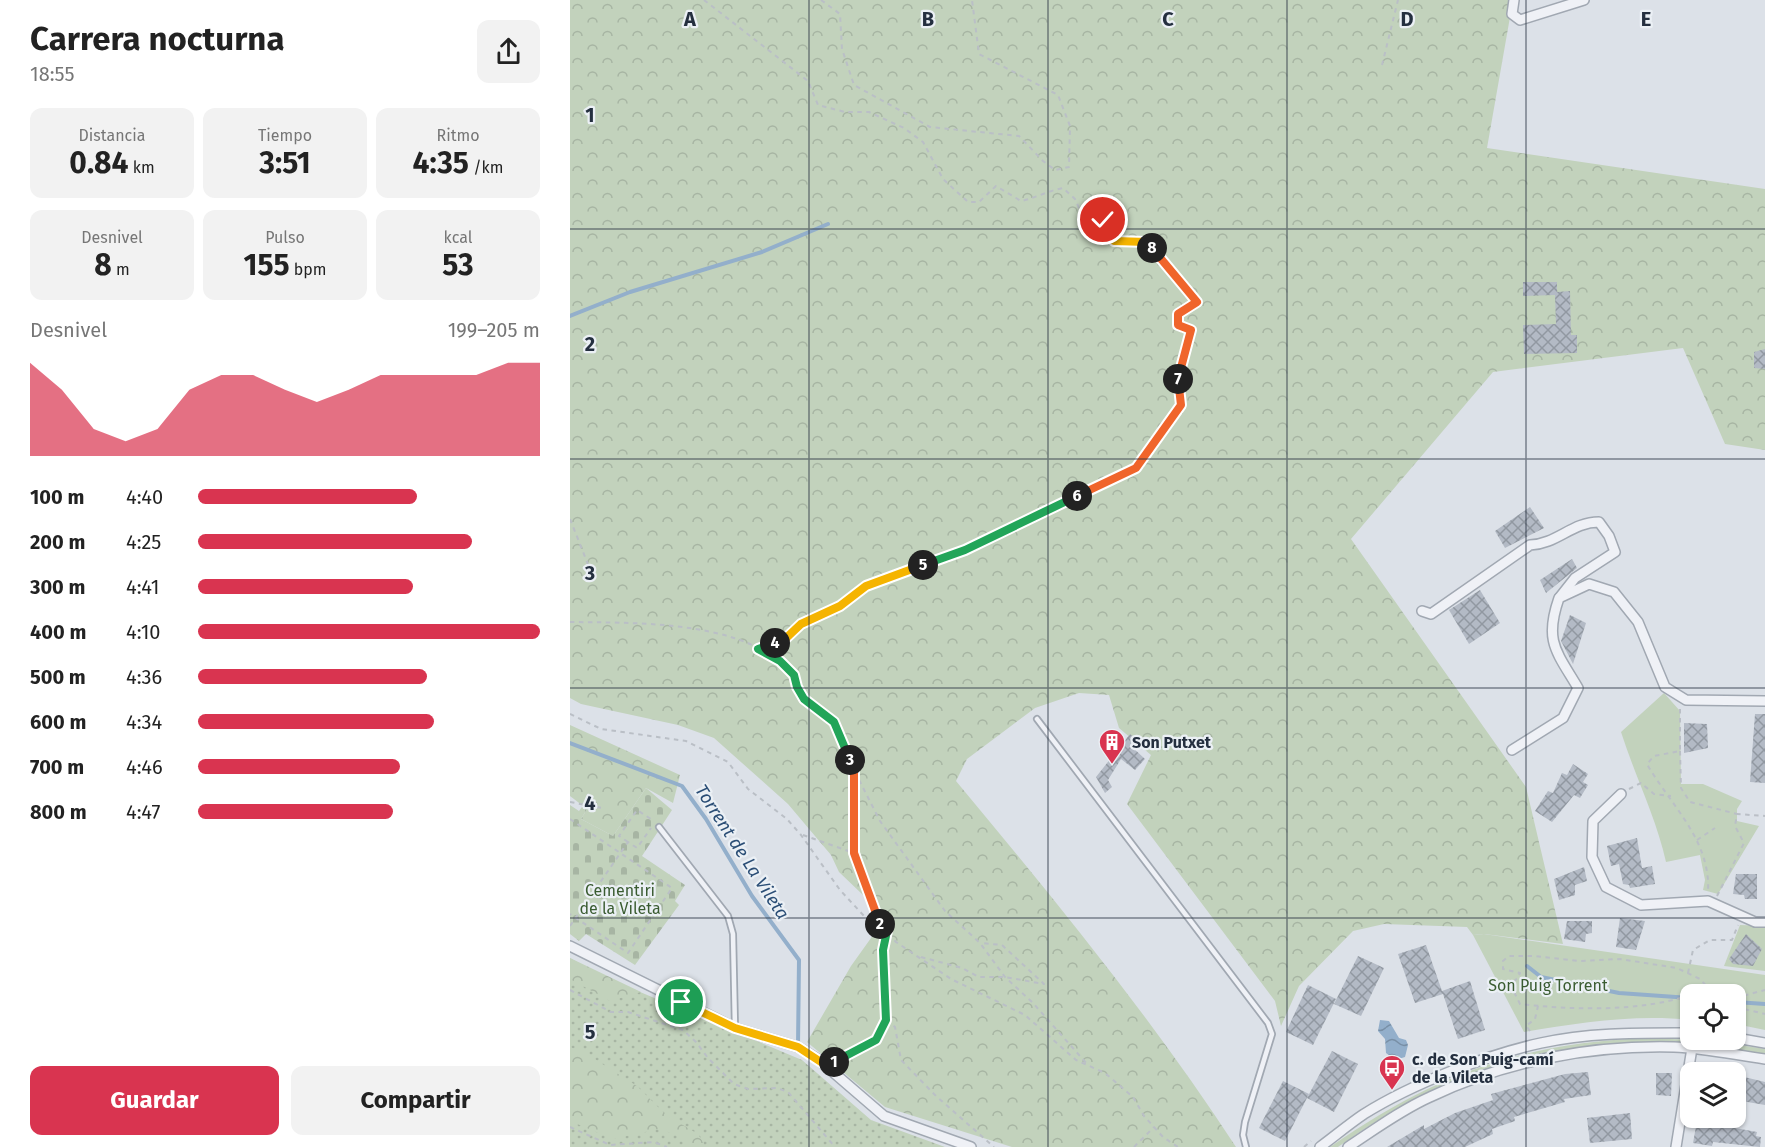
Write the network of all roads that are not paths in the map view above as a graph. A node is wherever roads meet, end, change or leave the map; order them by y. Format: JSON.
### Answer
{"nodes":[{"id":1,"x":1514,"y":0,"type":"edge"},
{"id":2,"x":1584,"y":0,"type":"edge"},
{"id":3,"x":1559,"y":598,"type":"junction"},
{"id":4,"x":1422,"y":611,"type":"dead end"},
{"id":5,"x":1765,"y":701,"type":"edge"},
{"id":6,"x":1037,"y":719,"type":"dead end"},
{"id":7,"x":1512,"y":750,"type":"dead end"},
{"id":8,"x":1622,"y":794,"type":"dead end"},
{"id":9,"x":659,"y":827,"type":"dead end"},
{"id":10,"x":1765,"y":922,"type":"edge"},
{"id":11,"x":570,"y":946,"type":"edge"},
{"id":12,"x":735,"y":1028,"type":"junction"},
{"id":13,"x":1680,"y":1033,"type":"edge"},
{"id":14,"x":1746,"y":1040,"type":"edge"},
{"id":15,"x":1765,"y":1043,"type":"edge"},
{"id":16,"x":1680,"y":1048,"type":"edge"},
{"id":17,"x":1692,"y":1050,"type":"edge"},
{"id":18,"x":1705,"y":1050,"type":"edge"},
{"id":19,"x":1765,"y":1059,"type":"edge"},
{"id":20,"x":971,"y":1147,"type":"edge"},
{"id":21,"x":1246,"y":1147,"type":"edge"},
{"id":22,"x":1320,"y":1147,"type":"edge"},
{"id":23,"x":1348,"y":1147,"type":"edge"},
{"id":24,"x":1676,"y":1147,"type":"edge"}],
"edges":[{"from":1,"to":2,"type":"street"},
{"from":3,"to":4,"type":"street"},
{"from":3,"to":5,"type":"street"},
{"from":3,"to":7,"type":"street"},
{"from":6,"to":21,"type":"lane"},
{"from":8,"to":10,"type":"street"},
{"from":9,"to":12,"type":"lane"},
{"from":11,"to":12,"type":"street"},
{"from":12,"to":20,"type":"street"},
{"from":13,"to":22,"type":"street"},
{"from":14,"to":15,"type":"street"},
{"from":16,"to":23,"type":"street"},
{"from":17,"to":24,"type":"street"},
{"from":18,"to":19,"type":"street"}]}
